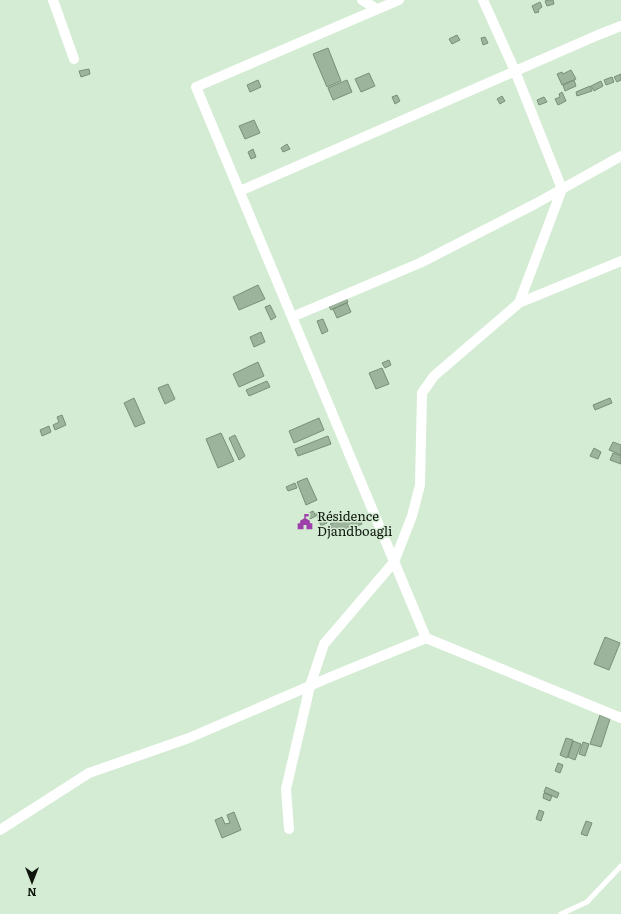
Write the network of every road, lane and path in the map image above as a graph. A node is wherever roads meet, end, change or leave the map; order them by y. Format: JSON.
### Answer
{"nodes":[{"id":1,"x":53,"y":0,"type":"edge"},
{"id":2,"x":362,"y":0,"type":"edge"},
{"id":3,"x":399,"y":0,"type":"edge"},
{"id":4,"x":483,"y":0,"type":"edge"},
{"id":5,"x":377,"y":9,"type":"junction"},
{"id":6,"x":621,"y":26,"type":"edge"},
{"id":7,"x":74,"y":59,"type":"dead end"},
{"id":8,"x":515,"y":71,"type":"junction"},
{"id":9,"x":621,"y":156,"type":"edge"},
{"id":10,"x":562,"y":189,"type":"junction"},
{"id":11,"x":240,"y":192,"type":"junction"},
{"id":12,"x":621,"y":261,"type":"edge"},
{"id":13,"x":519,"y":302,"type":"junction"},
{"id":14,"x":292,"y":317,"type":"junction"},
{"id":15,"x":394,"y":562,"type":"junction"},
{"id":16,"x":426,"y":638,"type":"junction"},
{"id":17,"x":310,"y":686,"type":"junction"},
{"id":18,"x":621,"y":718,"type":"edge"},
{"id":19,"x":289,"y":829,"type":"dead end"},
{"id":20,"x":0,"y":830,"type":"edge"},
{"id":21,"x":621,"y":866,"type":"edge"},
{"id":22,"x":561,"y":914,"type":"edge"}],
"edges":[{"from":1,"to":7,"type":"street"},
{"from":2,"to":5,"type":"street"},
{"from":3,"to":5,"type":"street"},
{"from":4,"to":8,"type":"street"},
{"from":5,"to":11,"type":"street"},
{"from":6,"to":8,"type":"street"},
{"from":8,"to":10,"type":"street"},
{"from":8,"to":11,"type":"street"},
{"from":9,"to":10,"type":"street"},
{"from":10,"to":13,"type":"street"},
{"from":10,"to":14,"type":"street"},
{"from":11,"to":14,"type":"street"},
{"from":12,"to":13,"type":"street"},
{"from":13,"to":15,"type":"street"},
{"from":14,"to":15,"type":"street"},
{"from":15,"to":16,"type":"street"},
{"from":15,"to":17,"type":"street"},
{"from":16,"to":17,"type":"street"},
{"from":16,"to":18,"type":"street"},
{"from":17,"to":19,"type":"street"},
{"from":17,"to":20,"type":"street"},
{"from":21,"to":22,"type":"lane"}]}
